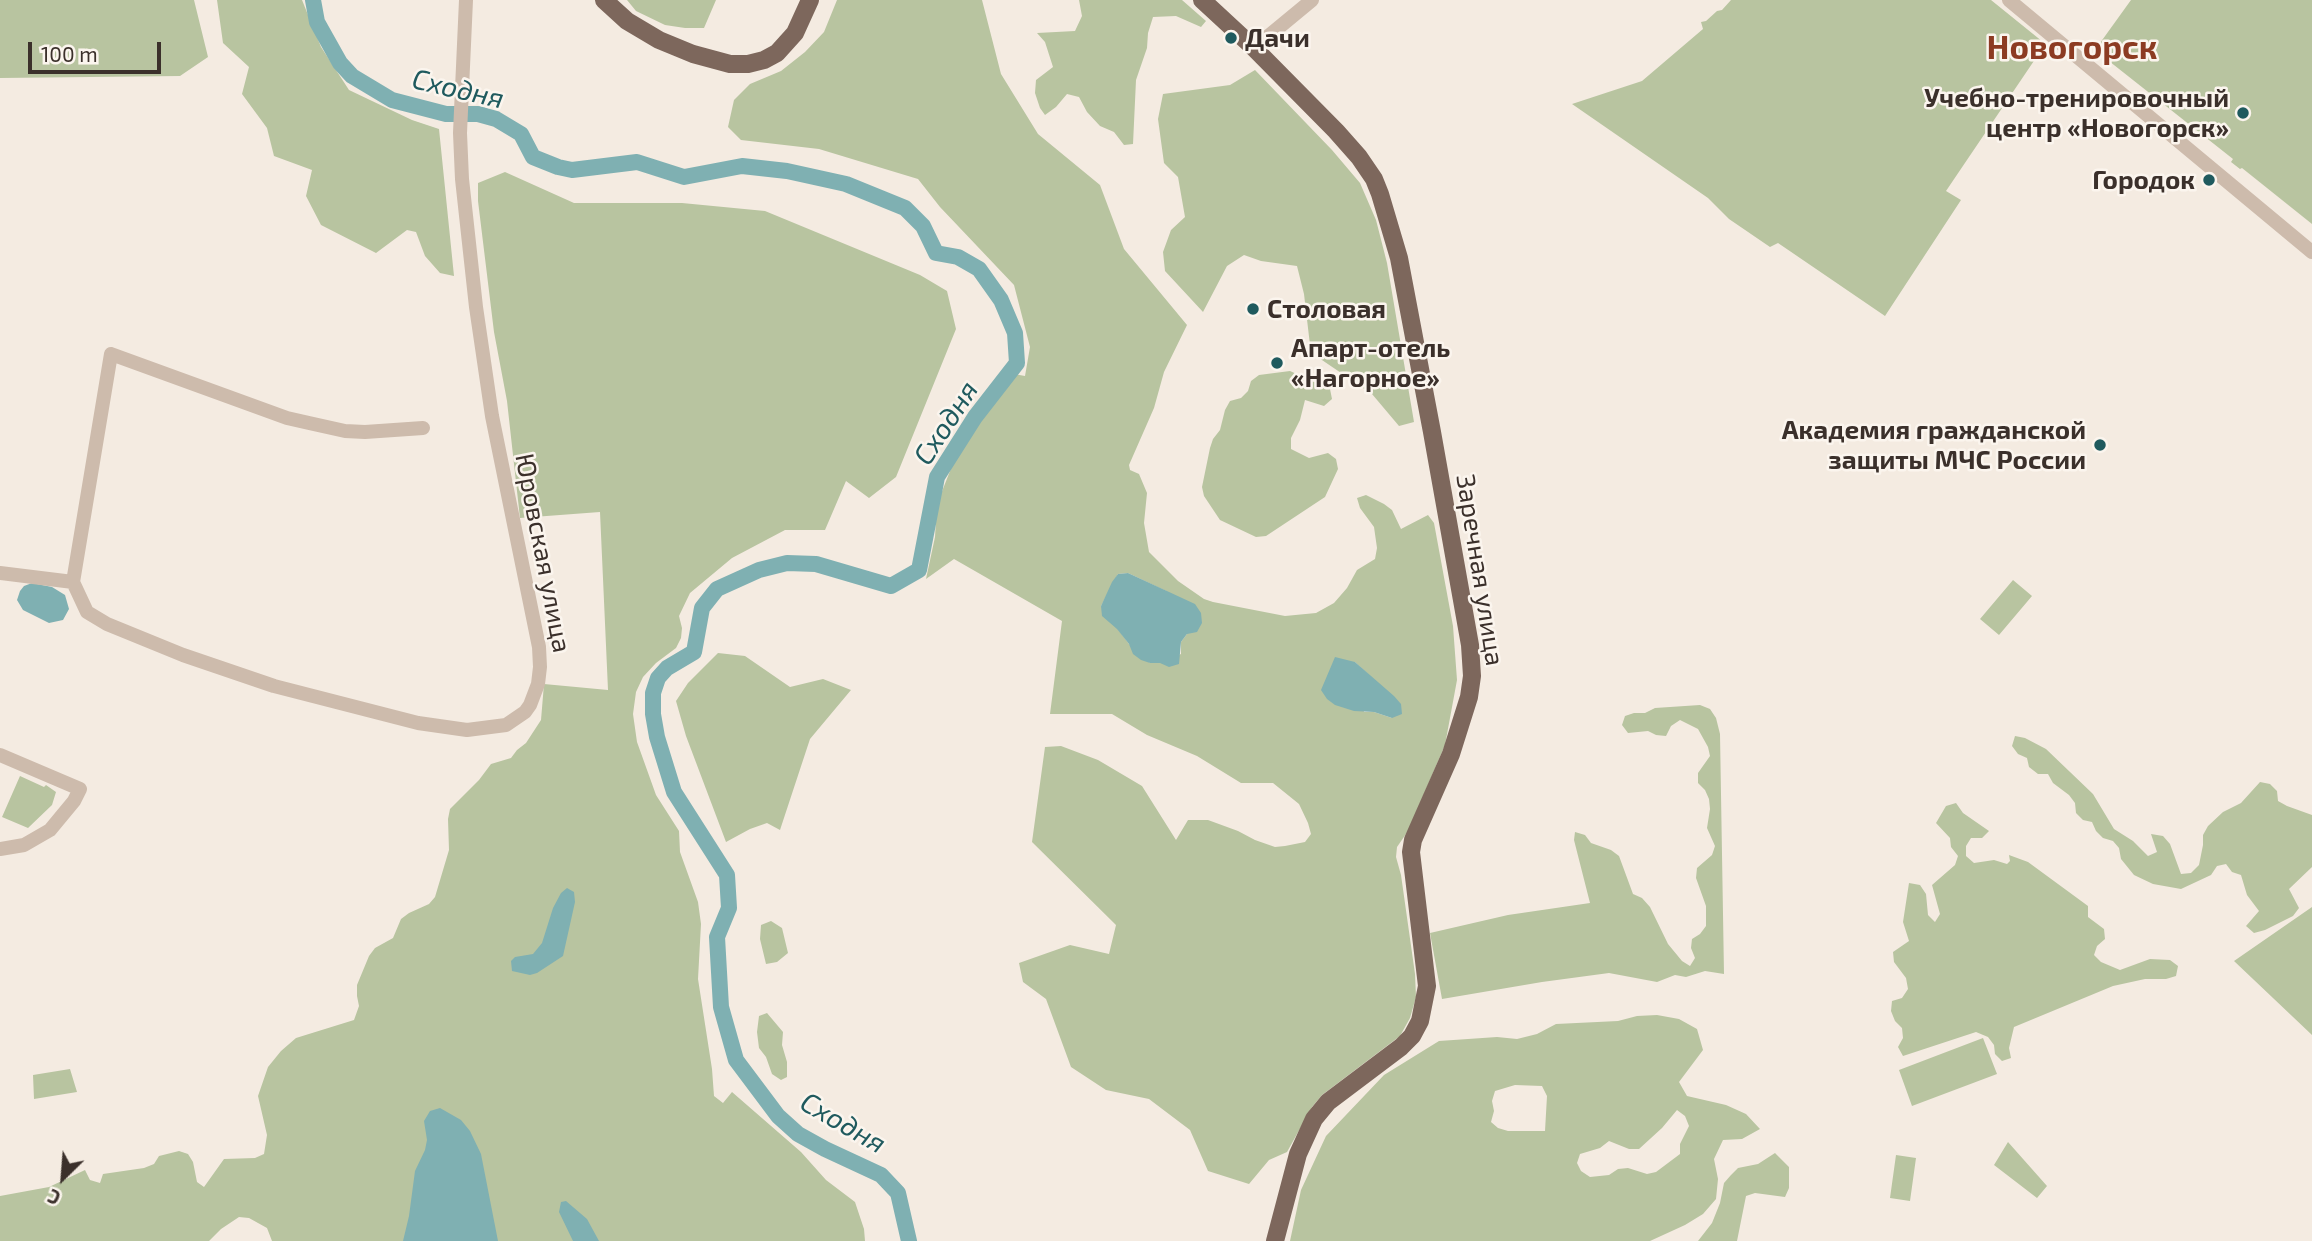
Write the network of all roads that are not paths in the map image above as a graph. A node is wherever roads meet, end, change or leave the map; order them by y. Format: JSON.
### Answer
{"nodes":[{"id":1,"x":466,"y":0,"type":"edge"},
{"id":2,"x":604,"y":0,"type":"edge"},
{"id":3,"x":810,"y":0,"type":"edge"},
{"id":4,"x":1202,"y":0,"type":"edge"},
{"id":5,"x":1312,"y":0,"type":"edge"},
{"id":6,"x":2009,"y":0,"type":"edge"},
{"id":7,"x":1254,"y":48,"type":"junction"},
{"id":8,"x":2312,"y":252,"type":"edge"},
{"id":9,"x":423,"y":428,"type":"dead end"},
{"id":10,"x":0,"y":573,"type":"edge"},
{"id":11,"x":73,"y":582,"type":"junction"},
{"id":12,"x":0,"y":755,"type":"edge"},
{"id":13,"x":0,"y":849,"type":"edge"},
{"id":14,"x":1275,"y":1241,"type":"edge"}],
"edges":[{"from":1,"to":11,"type":"street","name":"Юровская улица"},
{"from":2,"to":3,"type":"main road"},
{"from":4,"to":7,"type":"main road","name":"Заречная улица"},
{"from":5,"to":7,"type":"street"},
{"from":6,"to":8,"type":"street"},
{"from":7,"to":14,"type":"main road","name":"Заречная улица"},
{"from":9,"to":11,"type":"street"},
{"from":10,"to":11,"type":"street"},
{"from":12,"to":13,"type":"street"}]}
